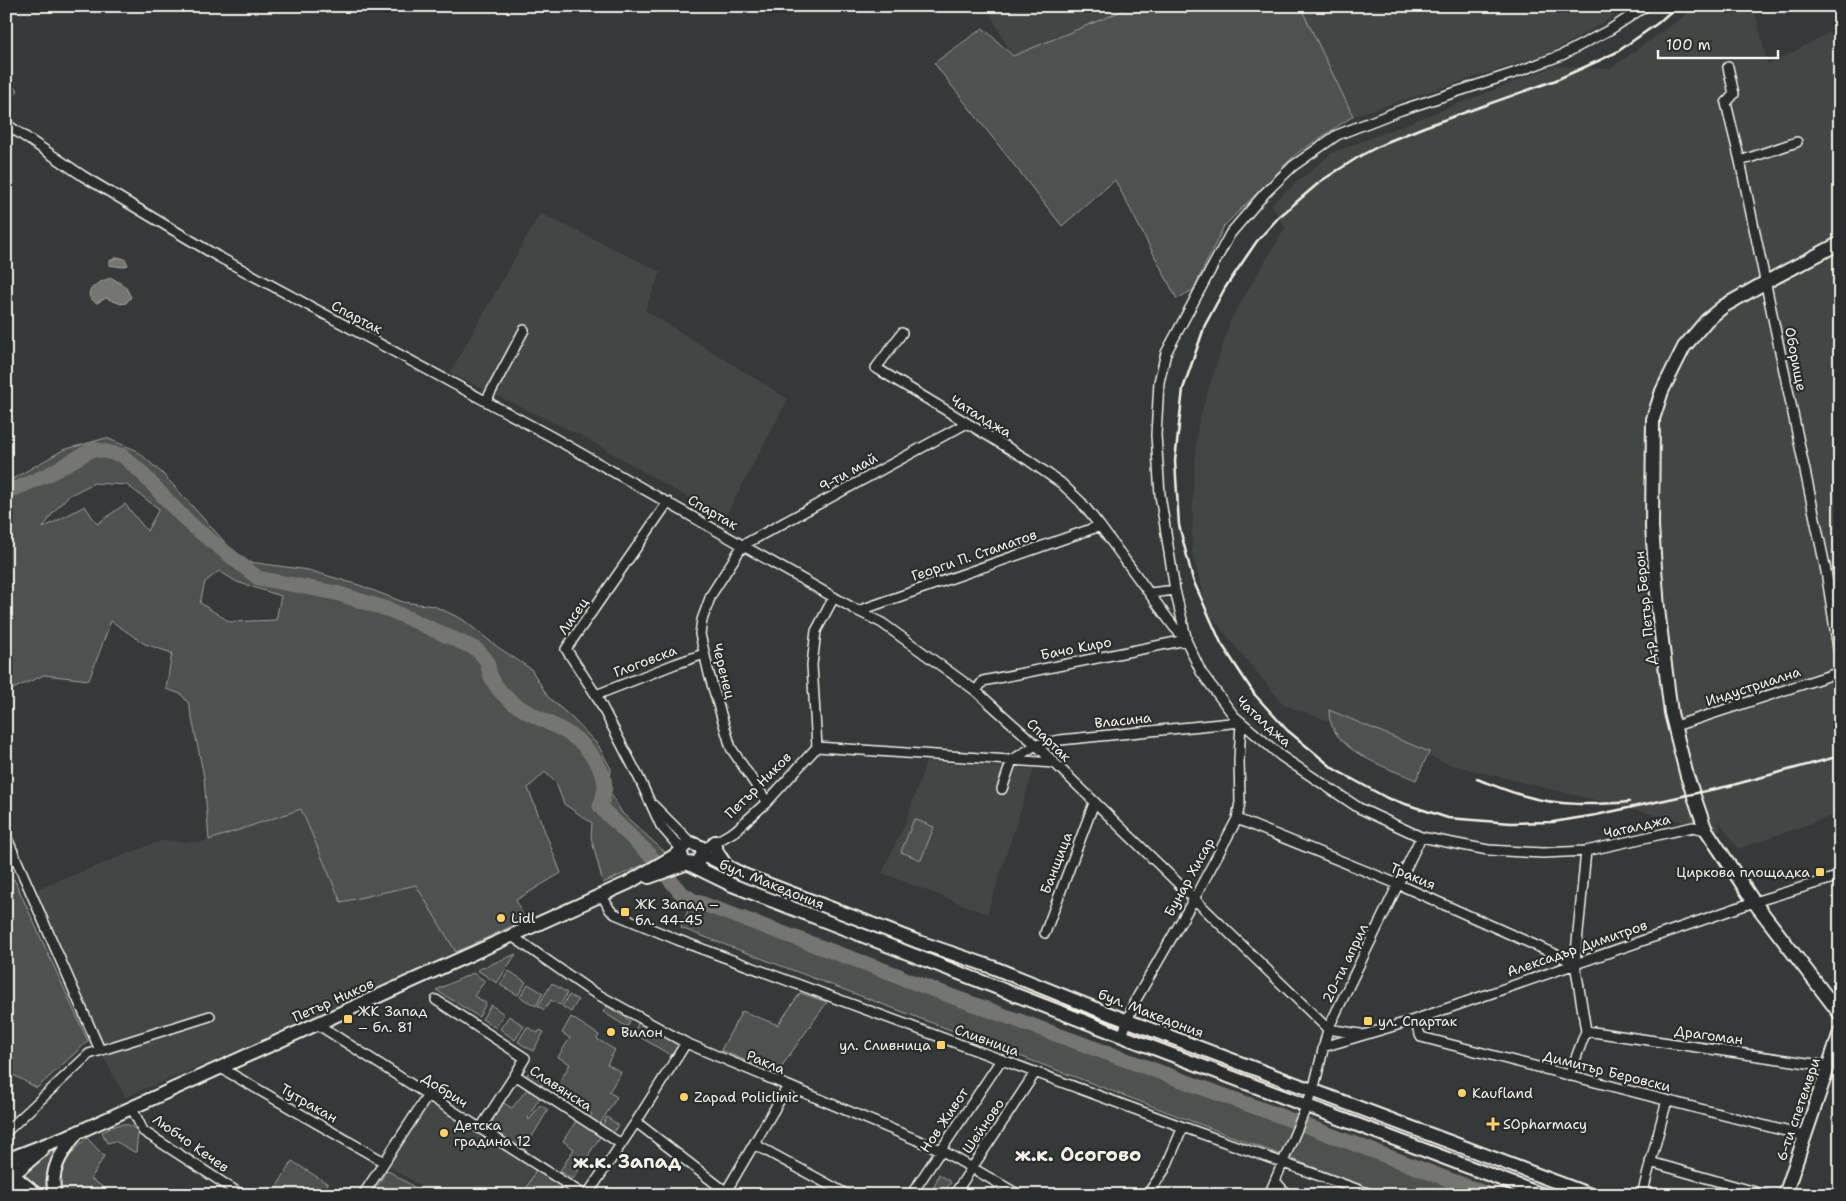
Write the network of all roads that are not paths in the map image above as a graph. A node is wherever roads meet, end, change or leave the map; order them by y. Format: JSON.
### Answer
{"nodes":[{"id":1,"x":1646,"y":6,"type":"edge"},
{"id":2,"x":1728,"y":67,"type":"dead end"},
{"id":3,"x":6,"y":124,"type":"edge"},
{"id":4,"x":1798,"y":142,"type":"dead end"},
{"id":5,"x":1740,"y":161,"type":"junction"},
{"id":6,"x":1840,"y":243,"type":"edge"},
{"id":7,"x":1766,"y":282,"type":"junction"},
{"id":8,"x":524,"y":330,"type":"dead end"},
{"id":9,"x":902,"y":333,"type":"dead end"},
{"id":10,"x":486,"y":401,"type":"junction"},
{"id":11,"x":967,"y":423,"type":"junction"},
{"id":12,"x":668,"y":502,"type":"junction"},
{"id":13,"x":1100,"y":526,"type":"junction"},
{"id":14,"x":743,"y":545,"type":"junction"},
{"id":15,"x":1175,"y":590,"type":"junction"},
{"id":16,"x":1150,"y":593,"type":"junction"},
{"id":17,"x":834,"y":597,"type":"junction"},
{"id":18,"x":858,"y":611,"type":"junction"},
{"id":19,"x":1186,"y":640,"type":"junction"},
{"id":20,"x":704,"y":654,"type":"junction"},
{"id":21,"x":1840,"y":661,"type":"edge"},
{"id":22,"x":1840,"y":672,"type":"edge"},
{"id":23,"x":976,"y":691,"type":"junction"},
{"id":24,"x":596,"y":695,"type":"junction"},
{"id":25,"x":1241,"y":722,"type":"junction"},
{"id":26,"x":1675,"y":726,"type":"junction"},
{"id":27,"x":1036,"y":745,"type":"junction"},
{"id":28,"x":817,"y":747,"type":"junction"},
{"id":29,"x":1012,"y":760,"type":"junction"},
{"id":30,"x":1054,"y":763,"type":"junction"},
{"id":31,"x":1002,"y":790,"type":"dead end"},
{"id":32,"x":767,"y":802,"type":"junction"},
{"id":33,"x":1094,"y":803,"type":"junction"},
{"id":34,"x":1238,"y":819,"type":"junction"},
{"id":35,"x":1706,"y":830,"type":"junction"},
{"id":36,"x":6,"y":836,"type":"edge"},
{"id":37,"x":1421,"y":837,"type":"junction"},
{"id":38,"x":716,"y":842,"type":"junction"},
{"id":39,"x":1586,"y":851,"type":"junction"},
{"id":40,"x":692,"y":852,"type":"junction"},
{"id":41,"x":726,"y":866,"type":"junction"},
{"id":42,"x":1840,"y":876,"type":"edge"},
{"id":43,"x":1400,"y":885,"type":"junction"},
{"id":44,"x":602,"y":895,"type":"junction"},
{"id":45,"x":1194,"y":900,"type":"junction"},
{"id":46,"x":1754,"y":902,"type":"junction"},
{"id":47,"x":1044,"y":933,"type":"dead end"},
{"id":48,"x":512,"y":936,"type":"junction"},
{"id":49,"x":1575,"y":962,"type":"junction"},
{"id":50,"x":436,"y":1000,"type":"dead end"},
{"id":51,"x":1840,"y":1014,"type":"edge"},
{"id":52,"x":210,"y":1016,"type":"dead end"},
{"id":53,"x":1126,"y":1020,"type":"junction"},
{"id":54,"x":1414,"y":1020,"type":"junction"},
{"id":55,"x":316,"y":1024,"type":"junction"},
{"id":56,"x":1328,"y":1029,"type":"junction"},
{"id":57,"x":1586,"y":1030,"type":"junction"},
{"id":58,"x":1840,"y":1032,"type":"edge"},
{"id":59,"x":1364,"y":1034,"type":"junction"},
{"id":60,"x":1122,"y":1036,"type":"junction"},
{"id":61,"x":686,"y":1042,"type":"junction"},
{"id":62,"x":1323,"y":1047,"type":"junction"},
{"id":63,"x":100,"y":1050,"type":"junction"},
{"id":64,"x":1001,"y":1060,"type":"junction"},
{"id":65,"x":1828,"y":1066,"type":"junction"},
{"id":66,"x":221,"y":1068,"type":"junction"},
{"id":67,"x":1036,"y":1073,"type":"junction"},
{"id":68,"x":515,"y":1075,"type":"junction"},
{"id":69,"x":1569,"y":1076,"type":"junction"},
{"id":70,"x":788,"y":1086,"type":"junction"},
{"id":71,"x":1312,"y":1090,"type":"junction"},
{"id":72,"x":428,"y":1095,"type":"junction"},
{"id":73,"x":1667,"y":1100,"type":"junction"},
{"id":74,"x":132,"y":1108,"type":"junction"},
{"id":75,"x":1306,"y":1109,"type":"junction"},
{"id":76,"x":636,"y":1122,"type":"junction"},
{"id":77,"x":1184,"y":1127,"type":"junction"},
{"id":78,"x":480,"y":1129,"type":"junction"},
{"id":79,"x":6,"y":1132,"type":"edge"},
{"id":80,"x":76,"y":1133,"type":"junction"},
{"id":81,"x":1805,"y":1136,"type":"junction"},
{"id":82,"x":50,"y":1143,"type":"junction"},
{"id":83,"x":622,"y":1144,"type":"junction"},
{"id":84,"x":754,"y":1144,"type":"junction"},
{"id":85,"x":941,"y":1150,"type":"junction"},
{"id":86,"x":6,"y":1160,"type":"edge"},
{"id":87,"x":384,"y":1162,"type":"junction"},
{"id":88,"x":1283,"y":1162,"type":"junction"},
{"id":89,"x":1650,"y":1162,"type":"junction"},
{"id":90,"x":972,"y":1168,"type":"junction"},
{"id":91,"x":11,"y":1179,"type":"edge"},
{"id":92,"x":1276,"y":1182,"type":"junction"},
{"id":93,"x":589,"y":1194,"type":"edge"},
{"id":94,"x":727,"y":1194,"type":"edge"},
{"id":95,"x":24,"y":1195,"type":"edge"},
{"id":96,"x":38,"y":1195,"type":"edge"},
{"id":97,"x":55,"y":1195,"type":"edge"},
{"id":98,"x":242,"y":1195,"type":"edge"},
{"id":99,"x":363,"y":1195,"type":"edge"},
{"id":100,"x":848,"y":1195,"type":"edge"},
{"id":101,"x":911,"y":1195,"type":"edge"},
{"id":102,"x":954,"y":1195,"type":"edge"},
{"id":103,"x":1019,"y":1195,"type":"edge"},
{"id":104,"x":1147,"y":1195,"type":"edge"},
{"id":105,"x":1269,"y":1195,"type":"edge"},
{"id":106,"x":1287,"y":1195,"type":"edge"},
{"id":107,"x":1373,"y":1195,"type":"edge"},
{"id":108,"x":1543,"y":1195,"type":"edge"},
{"id":109,"x":1591,"y":1195,"type":"edge"},
{"id":110,"x":1642,"y":1195,"type":"edge"},
{"id":111,"x":1766,"y":1195,"type":"edge"},
{"id":112,"x":1785,"y":1195,"type":"edge"}],
"edges":[{"from":1,"to":15,"type":"street"},
{"from":2,"to":5,"type":"street","name":"Оборище"},
{"from":3,"to":10,"type":"street","name":"Спартак"},
{"from":4,"to":5,"type":"street"},
{"from":5,"to":7,"type":"street","name":"Оборище"},
{"from":6,"to":7,"type":"street","name":"Д-р Петър Берон"},
{"from":7,"to":21,"type":"street","name":"Оборище"},
{"from":7,"to":26,"type":"street","name":"Д-р Петър Берон"},
{"from":8,"to":10,"type":"street"},
{"from":9,"to":11,"type":"street","name":"Чаталджа"},
{"from":10,"to":12,"type":"street","name":"Спартак"},
{"from":11,"to":13,"type":"street","name":"Чаталджа"},
{"from":11,"to":14,"type":"street","name":"9-ти май"},
{"from":12,"to":14,"type":"street","name":"Спартак"},
{"from":12,"to":24,"type":"street","name":"Лисец"},
{"from":13,"to":16,"type":"street","name":"Чаталджа"},
{"from":13,"to":18,"type":"street","name":"Георги П. Стаматов"},
{"from":14,"to":17,"type":"street","name":"Спартак"},
{"from":14,"to":20,"type":"street","name":"Черенец"},
{"from":15,"to":16,"type":"street"},
{"from":15,"to":19,"type":"street"},
{"from":16,"to":19,"type":"street","name":"Чаталджа"},
{"from":17,"to":18,"type":"street","name":"Спартак"},
{"from":17,"to":28,"type":"street"},
{"from":18,"to":23,"type":"street","name":"Спартак"},
{"from":19,"to":23,"type":"street","name":"Бачо Киро"},
{"from":19,"to":25,"type":"street","name":"Чаталджа"},
{"from":20,"to":24,"type":"street","name":"Глоговска"},
{"from":20,"to":32,"type":"street","name":"Черенец"},
{"from":22,"to":26,"type":"street","name":"Индустриална"},
{"from":23,"to":27,"type":"street","name":"Спартак"},
{"from":24,"to":40,"type":"street","name":"Лисец"},
{"from":25,"to":27,"type":"street","name":"Власина"},
{"from":25,"to":34,"type":"street","name":"Бунар Хисар"},
{"from":25,"to":37,"type":"street","name":"Чаталджа"},
{"from":26,"to":35,"type":"street","name":"Д-р Петър Берон"},
{"from":27,"to":29,"type":"street","name":"Власина"},
{"from":27,"to":30,"type":"street","name":"Спартак"},
{"from":28,"to":29,"type":"street"},
{"from":28,"to":32,"type":"street","name":"Петър Ников"},
{"from":29,"to":30,"type":"street"},
{"from":29,"to":31,"type":"street"},
{"from":30,"to":33,"type":"street","name":"Спартак"},
{"from":32,"to":38,"type":"street","name":"Петър Ников"},
{"from":33,"to":45,"type":"street","name":"Спартак"},
{"from":33,"to":47,"type":"street","name":"Банщица"},
{"from":34,"to":43,"type":"street","name":"Тракия"},
{"from":34,"to":45,"type":"street","name":"Бунар Хисар"},
{"from":35,"to":39,"type":"street","name":"Чаталджа"},
{"from":35,"to":46,"type":"street","name":"Д-р Петър Берон"},
{"from":36,"to":63,"type":"street"},
{"from":37,"to":39,"type":"street","name":"Чаталджа"},
{"from":37,"to":43,"type":"street","name":"20-ти април"},
{"from":38,"to":40,"type":"street","name":"Петър Ников"},
{"from":38,"to":41,"type":"street"},
{"from":39,"to":49,"type":"street"},
{"from":40,"to":41,"type":"street","name":"бул. Македония"},
{"from":40,"to":44,"type":"street","name":"Петър Ников"},
{"from":40,"to":60,"type":"street","name":"бул. Македония"},
{"from":41,"to":53,"type":"street","name":"бул. Македония"},
{"from":42,"to":46,"type":"street","name":"Алексадър Димитров"},
{"from":43,"to":49,"type":"street","name":"Тракия"},
{"from":43,"to":56,"type":"street","name":"20-ти април"},
{"from":44,"to":48,"type":"street","name":"Петър Ников"},
{"from":44,"to":64,"type":"street","name":"Сливница"},
{"from":45,"to":53,"type":"street","name":"Бунар Хисар"},
{"from":45,"to":56,"type":"street","name":"Спартак"},
{"from":46,"to":49,"type":"street","name":"Алексадър Димитров"},
{"from":46,"to":51,"type":"street","name":"Д-р Петър Берон"},
{"from":48,"to":55,"type":"street","name":"Петър Ников"},
{"from":48,"to":61,"type":"street","name":"Ракла"},
{"from":49,"to":54,"type":"street","name":"Алексадър Димитров"},
{"from":49,"to":57,"type":"street"},
{"from":50,"to":68,"type":"street","name":"Славянска"},
{"from":52,"to":63,"type":"street"},
{"from":53,"to":60,"type":"street","name":"Бунар Хисар"},
{"from":53,"to":71,"type":"street","name":"бул. Македония"},
{"from":54,"to":59,"type":"street","name":"Алексадър Димитров"},
{"from":54,"to":69,"type":"street","name":"Димитър Беровски"},
{"from":55,"to":66,"type":"street","name":"Петър Ников"},
{"from":55,"to":72,"type":"street","name":"Добрич"},
{"from":56,"to":59,"type":"street"},
{"from":56,"to":62,"type":"street","name":"20-ти април"},
{"from":57,"to":65,"type":"street","name":"Драгоман"},
{"from":57,"to":69,"type":"street"},
{"from":58,"to":65,"type":"street","name":"6-ти спетември"},
{"from":59,"to":62,"type":"street","name":"Алексадър Димитров"},
{"from":60,"to":75,"type":"street","name":"бул. Македония"},
{"from":61,"to":70,"type":"street","name":"Ракла"},
{"from":61,"to":76,"type":"street"},
{"from":62,"to":71,"type":"street","name":"20-ти април"},
{"from":63,"to":79,"type":"street"},
{"from":64,"to":67,"type":"street","name":"Сливница"},
{"from":64,"to":85,"type":"street","name":"Нов Живот"},
{"from":65,"to":81,"type":"street","name":"6-ти спетември"},
{"from":66,"to":74,"type":"street","name":"Петър Ников"},
{"from":66,"to":87,"type":"street","name":"Тутракан"},
{"from":67,"to":77,"type":"street","name":"Сливница"},
{"from":67,"to":90,"type":"street","name":"Шейново"},
{"from":68,"to":78,"type":"street"},
{"from":68,"to":83,"type":"street","name":"Славянска"},
{"from":69,"to":73,"type":"street","name":"Димитър Беровски"},
{"from":70,"to":84,"type":"street"},
{"from":70,"to":85,"type":"street","name":"Ракла"},
{"from":71,"to":75,"type":"street","name":"20-ти април"},
{"from":71,"to":109,"type":"street","name":"бул. Македония"},
{"from":72,"to":78,"type":"street","name":"Добрич"},
{"from":72,"to":87,"type":"street"},
{"from":73,"to":81,"type":"street","name":"Димитър Беровски"},
{"from":73,"to":89,"type":"street"},
{"from":74,"to":80,"type":"street","name":"Петър Ников"},
{"from":74,"to":98,"type":"street","name":"Любчо Кечев"},
{"from":75,"to":88,"type":"street","name":"20-ти април"},
{"from":75,"to":108,"type":"street","name":"бул. Македония"},
{"from":76,"to":83,"type":"street"},
{"from":76,"to":94,"type":"street"},
{"from":77,"to":88,"type":"street","name":"Сливница"},
{"from":77,"to":104,"type":"street"},
{"from":78,"to":93,"type":"street","name":"Добрич"},
{"from":80,"to":82,"type":"street","name":"Петър Ников"},
{"from":80,"to":97,"type":"street"},
{"from":81,"to":112,"type":"street","name":"6-ти спетември"},
{"from":82,"to":86,"type":"street","name":"Петър Ников"},
{"from":82,"to":91,"type":"street","name":"Петър Ников"},
{"from":83,"to":93,"type":"street"},
{"from":84,"to":94,"type":"street"},
{"from":84,"to":100,"type":"street"},
{"from":85,"to":90,"type":"street","name":"Ракла"},
{"from":85,"to":101,"type":"street","name":"Нов Живот"},
{"from":86,"to":91,"type":"street"},
{"from":87,"to":99,"type":"street"},
{"from":88,"to":92,"type":"street","name":"20-ти април"},
{"from":88,"to":107,"type":"street","name":"Сливница"},
{"from":89,"to":110,"type":"street"},
{"from":89,"to":111,"type":"street"},
{"from":90,"to":102,"type":"street","name":"Шейново"},
{"from":90,"to":103,"type":"street","name":"Ракла"},
{"from":91,"to":95,"type":"street"},
{"from":91,"to":96,"type":"street"},
{"from":92,"to":105,"type":"street","name":"20-ти април"},
{"from":92,"to":106,"type":"street"}]}
